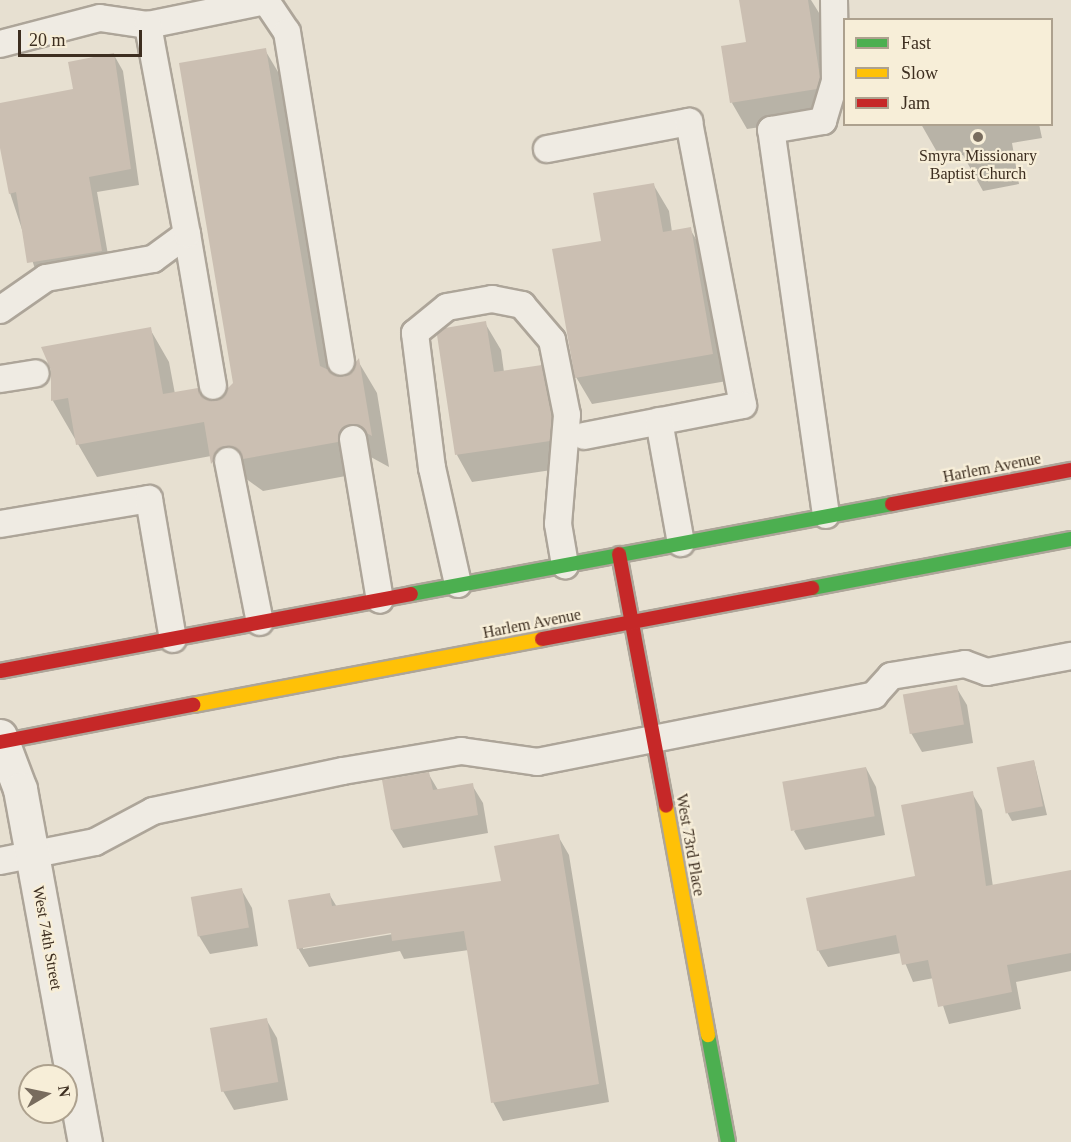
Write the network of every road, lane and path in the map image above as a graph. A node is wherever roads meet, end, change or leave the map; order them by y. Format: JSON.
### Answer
{"nodes":[{"id":1,"x":834,"y":0,"type":"edge"},
{"id":2,"x":148,"y":25,"type":"junction"},
{"id":3,"x":0,"y":44,"type":"edge"},
{"id":4,"x":547,"y":149,"type":"dead end"},
{"id":5,"x":187,"y":234,"type":"junction"},
{"id":6,"x":0,"y":310,"type":"edge"},
{"id":7,"x":341,"y":362,"type":"dead end"},
{"id":8,"x":36,"y":373,"type":"dead end"},
{"id":9,"x":0,"y":379,"type":"edge"},
{"id":10,"x":213,"y":386,"type":"dead end"},
{"id":11,"x":659,"y":421,"type":"junction"},
{"id":12,"x":584,"y":436,"type":"dead end"},
{"id":13,"x":353,"y":440,"type":"dead end"},
{"id":14,"x":228,"y":461,"type":"dead end"},
{"id":15,"x":1071,"y":470,"type":"edge"},
{"id":16,"x":826,"y":515,"type":"junction"},
{"id":17,"x":0,"y":524,"type":"edge"},
{"id":18,"x":1071,"y":539,"type":"edge"},
{"id":19,"x":681,"y":543,"type":"junction"},
{"id":20,"x":619,"y":554,"type":"junction"},
{"id":21,"x":565,"y":565,"type":"junction"},
{"id":22,"x":458,"y":584,"type":"junction"},
{"id":23,"x":380,"y":600,"type":"junction"},
{"id":24,"x":260,"y":622,"type":"junction"},
{"id":25,"x":632,"y":622,"type":"junction"},
{"id":26,"x":173,"y":639,"type":"junction"},
{"id":27,"x":1071,"y":656,"type":"edge"},
{"id":28,"x":0,"y":671,"type":"edge"},
{"id":29,"x":653,"y":738,"type":"junction"},
{"id":30,"x":1,"y":740,"type":"edge"},
{"id":31,"x":32,"y":856,"type":"junction"},
{"id":32,"x":0,"y":861,"type":"edge"},
{"id":33,"x":85,"y":1142,"type":"edge"},
{"id":34,"x":728,"y":1142,"type":"edge"}],
"edges":[{"from":1,"to":16,"type":"lane"},
{"from":2,"to":3,"type":"lane"},
{"from":2,"to":5,"type":"lane"},
{"from":2,"to":7,"type":"lane"},
{"from":4,"to":11,"type":"lane"},
{"from":5,"to":6,"type":"lane"},
{"from":5,"to":10,"type":"lane"},
{"from":8,"to":9,"type":"lane"},
{"from":11,"to":12,"type":"lane"},
{"from":11,"to":19,"type":"lane"},
{"from":13,"to":23,"type":"lane"},
{"from":14,"to":24,"type":"lane"},
{"from":15,"to":16,"type":"main road","name":"Harlem Avenue"},
{"from":16,"to":19,"type":"main road","name":"Harlem Avenue"},
{"from":17,"to":26,"type":"lane"},
{"from":18,"to":25,"type":"main road","name":"Harlem Avenue"},
{"from":19,"to":20,"type":"main road","name":"Harlem Avenue"},
{"from":20,"to":21,"type":"main road","name":"Harlem Avenue"},
{"from":20,"to":25,"type":"main road","name":"West 73rd Place"},
{"from":21,"to":22,"type":"main road","name":"Harlem Avenue"},
{"from":21,"to":22,"type":"lane"},
{"from":22,"to":23,"type":"main road","name":"Harlem Avenue"},
{"from":23,"to":24,"type":"main road","name":"Harlem Avenue"},
{"from":24,"to":26,"type":"main road","name":"Harlem Avenue"},
{"from":25,"to":29,"type":"main road","name":"West 73rd Place"},
{"from":25,"to":30,"type":"main road","name":"Harlem Avenue"},
{"from":26,"to":28,"type":"main road","name":"Harlem Avenue"},
{"from":27,"to":29,"type":"lane"},
{"from":29,"to":31,"type":"lane"},
{"from":29,"to":34,"type":"main road","name":"West 73rd Place"},
{"from":30,"to":31,"type":"street","name":"West 74th Street"},
{"from":31,"to":32,"type":"lane"},
{"from":31,"to":33,"type":"street","name":"West 74th Street"}]}
